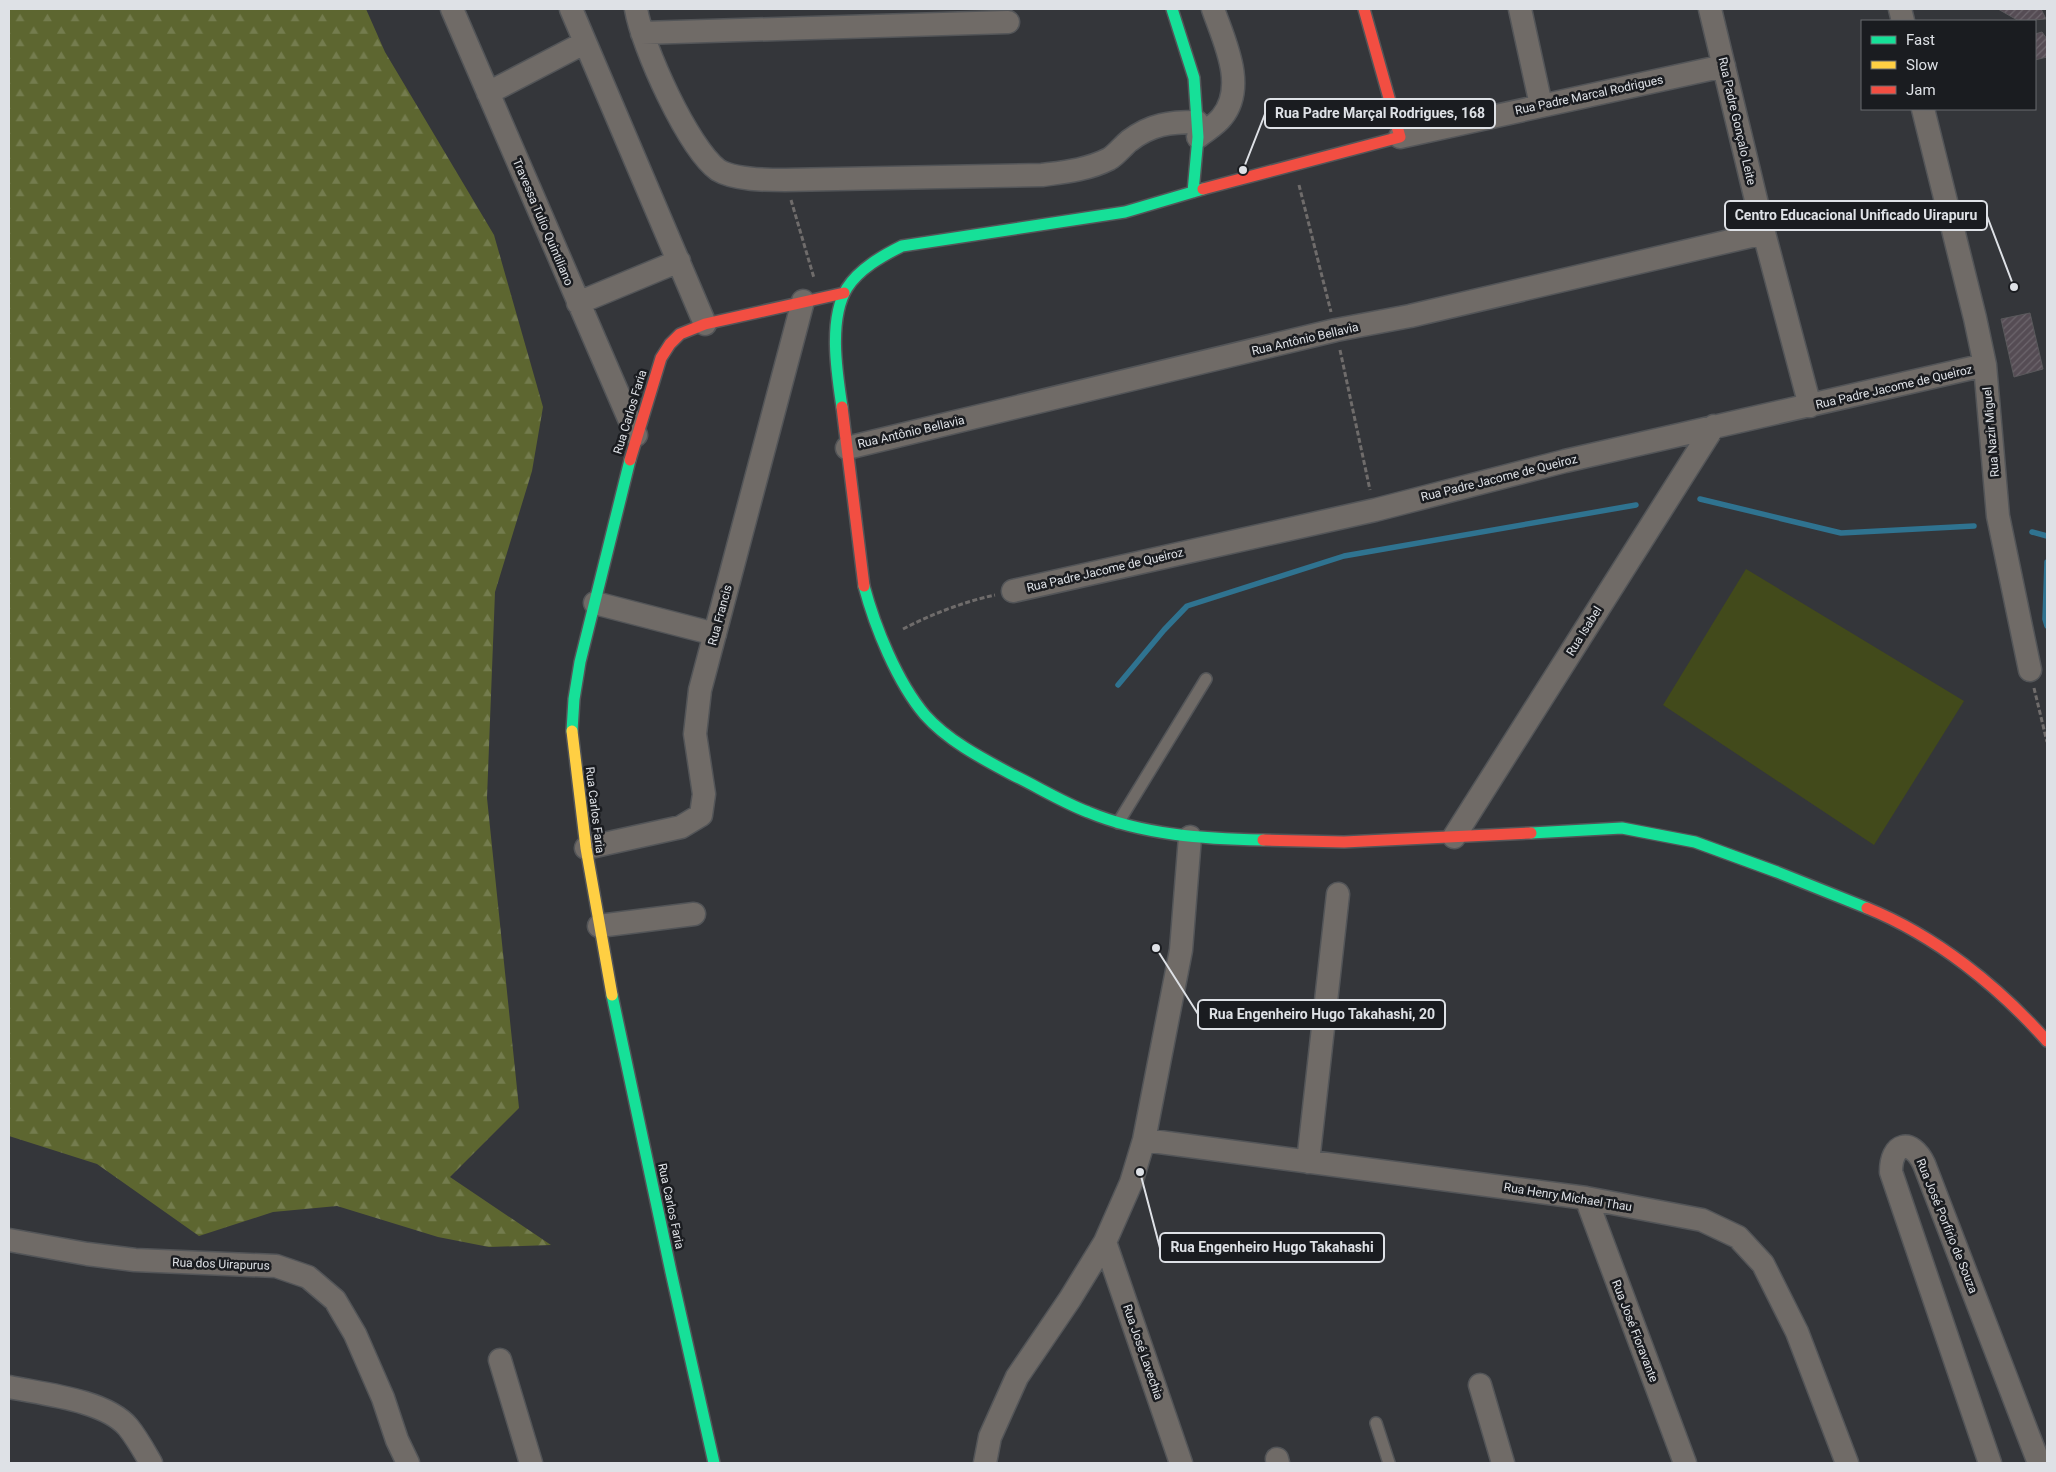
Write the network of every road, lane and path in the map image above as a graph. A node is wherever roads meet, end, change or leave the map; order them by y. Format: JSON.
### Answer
{"nodes":[{"id":1,"x":452,"y":9,"type":"edge"},
{"id":2,"x":571,"y":9,"type":"edge"},
{"id":3,"x":636,"y":9,"type":"edge"},
{"id":4,"x":1172,"y":9,"type":"edge"},
{"id":5,"x":1214,"y":9,"type":"edge"},
{"id":6,"x":1364,"y":9,"type":"edge"},
{"id":7,"x":1520,"y":9,"type":"edge"},
{"id":8,"x":1710,"y":9,"type":"edge"},
{"id":9,"x":1008,"y":22,"type":"dead end"},
{"id":10,"x":642,"y":33,"type":"junction"},
{"id":11,"x":584,"y":43,"type":"junction"},
{"id":12,"x":1724,"y":66,"type":"junction"},
{"id":13,"x":488,"y":93,"type":"junction"},
{"id":14,"x":1541,"y":105,"type":"junction"},
{"id":15,"x":1923,"y":110,"type":"edge"},
{"id":16,"x":1197,"y":130,"type":"junction"},
{"id":17,"x":1400,"y":137,"type":"junction"},
{"id":18,"x":1294,"y":165,"type":"junction"},
{"id":19,"x":785,"y":180,"type":"junction"},
{"id":20,"x":1193,"y":192,"type":"junction"},
{"id":21,"x":1764,"y":233,"type":"junction"},
{"id":22,"x":678,"y":261,"type":"junction"},
{"id":23,"x":844,"y":293,"type":"junction"},
{"id":24,"x":812,"y":300,"type":"junction"},
{"id":25,"x":578,"y":303,"type":"junction"},
{"id":26,"x":705,"y":324,"type":"junction"},
{"id":27,"x":1336,"y":330,"type":"junction"},
{"id":28,"x":1985,"y":365,"type":"junction"},
{"id":29,"x":1810,"y":406,"type":"junction"},
{"id":30,"x":1714,"y":426,"type":"junction"},
{"id":31,"x":636,"y":435,"type":"junction"},
{"id":32,"x":846,"y":448,"type":"junction"},
{"id":33,"x":1375,"y":510,"type":"junction"},
{"id":34,"x":1013,"y":591,"type":"dead end"},
{"id":35,"x":972,"y":600,"type":"dead end"},
{"id":36,"x":595,"y":603,"type":"junction"},
{"id":37,"x":715,"y":634,"type":"junction"},
{"id":38,"x":883,"y":640,"type":"junction"},
{"id":39,"x":2030,"y":670,"type":"joint"},
{"id":40,"x":1206,"y":679,"type":"dead end"},
{"id":41,"x":2047,"y":742,"type":"edge"},
{"id":42,"x":1118,"y":823,"type":"junction"},
{"id":43,"x":1190,"y":837,"type":"junction"},
{"id":44,"x":1454,"y":837,"type":"junction"},
{"id":45,"x":586,"y":848,"type":"junction"},
{"id":46,"x":1338,"y":894,"type":"dead end"},
{"id":47,"x":694,"y":914,"type":"dead end"},
{"id":48,"x":599,"y":926,"type":"junction"},
{"id":49,"x":2047,"y":1041,"type":"edge"},
{"id":50,"x":1144,"y":1140,"type":"junction"},
{"id":51,"x":1308,"y":1162,"type":"junction"},
{"id":52,"x":1586,"y":1198,"type":"junction"},
{"id":53,"x":9,"y":1240,"type":"edge"},
{"id":54,"x":1105,"y":1242,"type":"junction"},
{"id":55,"x":500,"y":1360,"type":"dead end"},
{"id":56,"x":1480,"y":1385,"type":"dead end"},
{"id":57,"x":9,"y":1387,"type":"edge"},
{"id":58,"x":1376,"y":1423,"type":"dead end"},
{"id":59,"x":151,"y":1463,"type":"edge"},
{"id":60,"x":408,"y":1463,"type":"edge"},
{"id":61,"x":530,"y":1463,"type":"edge"},
{"id":62,"x":714,"y":1463,"type":"edge"},
{"id":63,"x":985,"y":1463,"type":"edge"},
{"id":64,"x":1182,"y":1463,"type":"edge"},
{"id":65,"x":1389,"y":1463,"type":"edge"},
{"id":66,"x":1503,"y":1463,"type":"edge"},
{"id":67,"x":1685,"y":1463,"type":"edge"},
{"id":68,"x":1847,"y":1463,"type":"edge"},
{"id":69,"x":1990,"y":1463,"type":"edge"},
{"id":70,"x":2039,"y":1463,"type":"edge"}],
"edges":[{"from":1,"to":13,"type":"street","name":"Travessa Tulio Quintiliano"},
{"from":2,"to":11,"type":"street"},
{"from":3,"to":10,"type":"street"},
{"from":4,"to":16,"type":"main road"},
{"from":5,"to":16,"type":"street"},
{"from":6,"to":17,"type":"main road"},
{"from":7,"to":14,"type":"street"},
{"from":8,"to":12,"type":"street","name":"Rua Padre Gonçalo Leite"},
{"from":9,"to":10,"type":"street"},
{"from":10,"to":19,"type":"street"},
{"from":11,"to":13,"type":"street"},
{"from":11,"to":22,"type":"street"},
{"from":12,"to":14,"type":"street","name":"Rua Padre Marcal Rodrigues"},
{"from":12,"to":21,"type":"street","name":"Rua Padre Gonçalo Leite"},
{"from":13,"to":25,"type":"street","name":"Travessa Tulio Quintiliano"},
{"from":14,"to":17,"type":"street","name":"Rua Padre Marcal Rodrigues"},
{"from":15,"to":28,"type":"street","name":"Rua Nazir Miguel"},
{"from":16,"to":19,"type":"street"},
{"from":16,"to":20,"type":"main road"},
{"from":17,"to":18,"type":"main road","name":"Rua Padre Marcal Rodrigues"},
{"from":18,"to":20,"type":"main road","name":"Rua Padre Marcal Rodrigues"},
{"from":18,"to":27,"type":"path"},
{"from":19,"to":24,"type":"path"},
{"from":20,"to":23,"type":"main road","name":"Rua Padre Marcal Rodrigues"},
{"from":21,"to":27,"type":"street","name":"Rua Antônio Bellavia"},
{"from":21,"to":29,"type":"street","name":"Rua Padre Gonçalo Leite"},
{"from":22,"to":25,"type":"street"},
{"from":22,"to":26,"type":"street"},
{"from":23,"to":24,"type":"main road","name":"Rua Carlos Faria"},
{"from":23,"to":32,"type":"main road"},
{"from":24,"to":26,"type":"main road","name":"Rua Carlos Faria"},
{"from":24,"to":37,"type":"street","name":"Rua Francis"},
{"from":25,"to":31,"type":"street","name":"Travessa Tulio Quintiliano"},
{"from":26,"to":31,"type":"main road","name":"Rua Carlos Faria"},
{"from":27,"to":32,"type":"street","name":"Rua Antônio Bellavia"},
{"from":27,"to":33,"type":"path"},
{"from":28,"to":29,"type":"street","name":"Rua Padre Jacome de Queiroz"},
{"from":28,"to":39,"type":"street","name":"Rua Nazir Miguel"},
{"from":29,"to":30,"type":"street","name":"Rua Padre Jacome de Queiroz"},
{"from":30,"to":33,"type":"street","name":"Rua Padre Jacome de Queiroz"},
{"from":30,"to":44,"type":"street","name":"Rua Isabel"},
{"from":31,"to":36,"type":"main road","name":"Rua Carlos Faria"},
{"from":32,"to":38,"type":"main road"},
{"from":33,"to":34,"type":"street","name":"Rua Padre Jacome de Queiroz"},
{"from":35,"to":38,"type":"path"},
{"from":36,"to":37,"type":"street"},
{"from":36,"to":45,"type":"main road","name":"Rua Carlos Faria"},
{"from":37,"to":45,"type":"street","name":"Rua Francis"},
{"from":38,"to":42,"type":"main road"},
{"from":39,"to":41,"type":"path"},
{"from":40,"to":42,"type":"lane"},
{"from":42,"to":43,"type":"main road"},
{"from":43,"to":44,"type":"main road"},
{"from":43,"to":50,"type":"street"},
{"from":44,"to":49,"type":"main road"},
{"from":45,"to":48,"type":"main road","name":"Rua Carlos Faria"},
{"from":46,"to":51,"type":"street"},
{"from":47,"to":48,"type":"street"},
{"from":48,"to":62,"type":"main road","name":"Rua Carlos Faria"},
{"from":50,"to":51,"type":"street","name":"Rua Henry Michael Thau"},
{"from":50,"to":54,"type":"street"},
{"from":51,"to":52,"type":"street","name":"Rua Henry Michael Thau"},
{"from":52,"to":67,"type":"street","name":"Rua José Fioravante"},
{"from":52,"to":68,"type":"street","name":"Rua Henry Michael Thau"},
{"from":53,"to":60,"type":"street","name":"Rua dos Uirapurus"},
{"from":54,"to":63,"type":"street"},
{"from":54,"to":64,"type":"street","name":"Rua José Lavechia"},
{"from":55,"to":61,"type":"street"},
{"from":56,"to":66,"type":"street"},
{"from":57,"to":59,"type":"street"},
{"from":58,"to":65,"type":"lane"},
{"from":69,"to":70,"type":"street","name":"Rua José Porfírio de Souza"}]}
